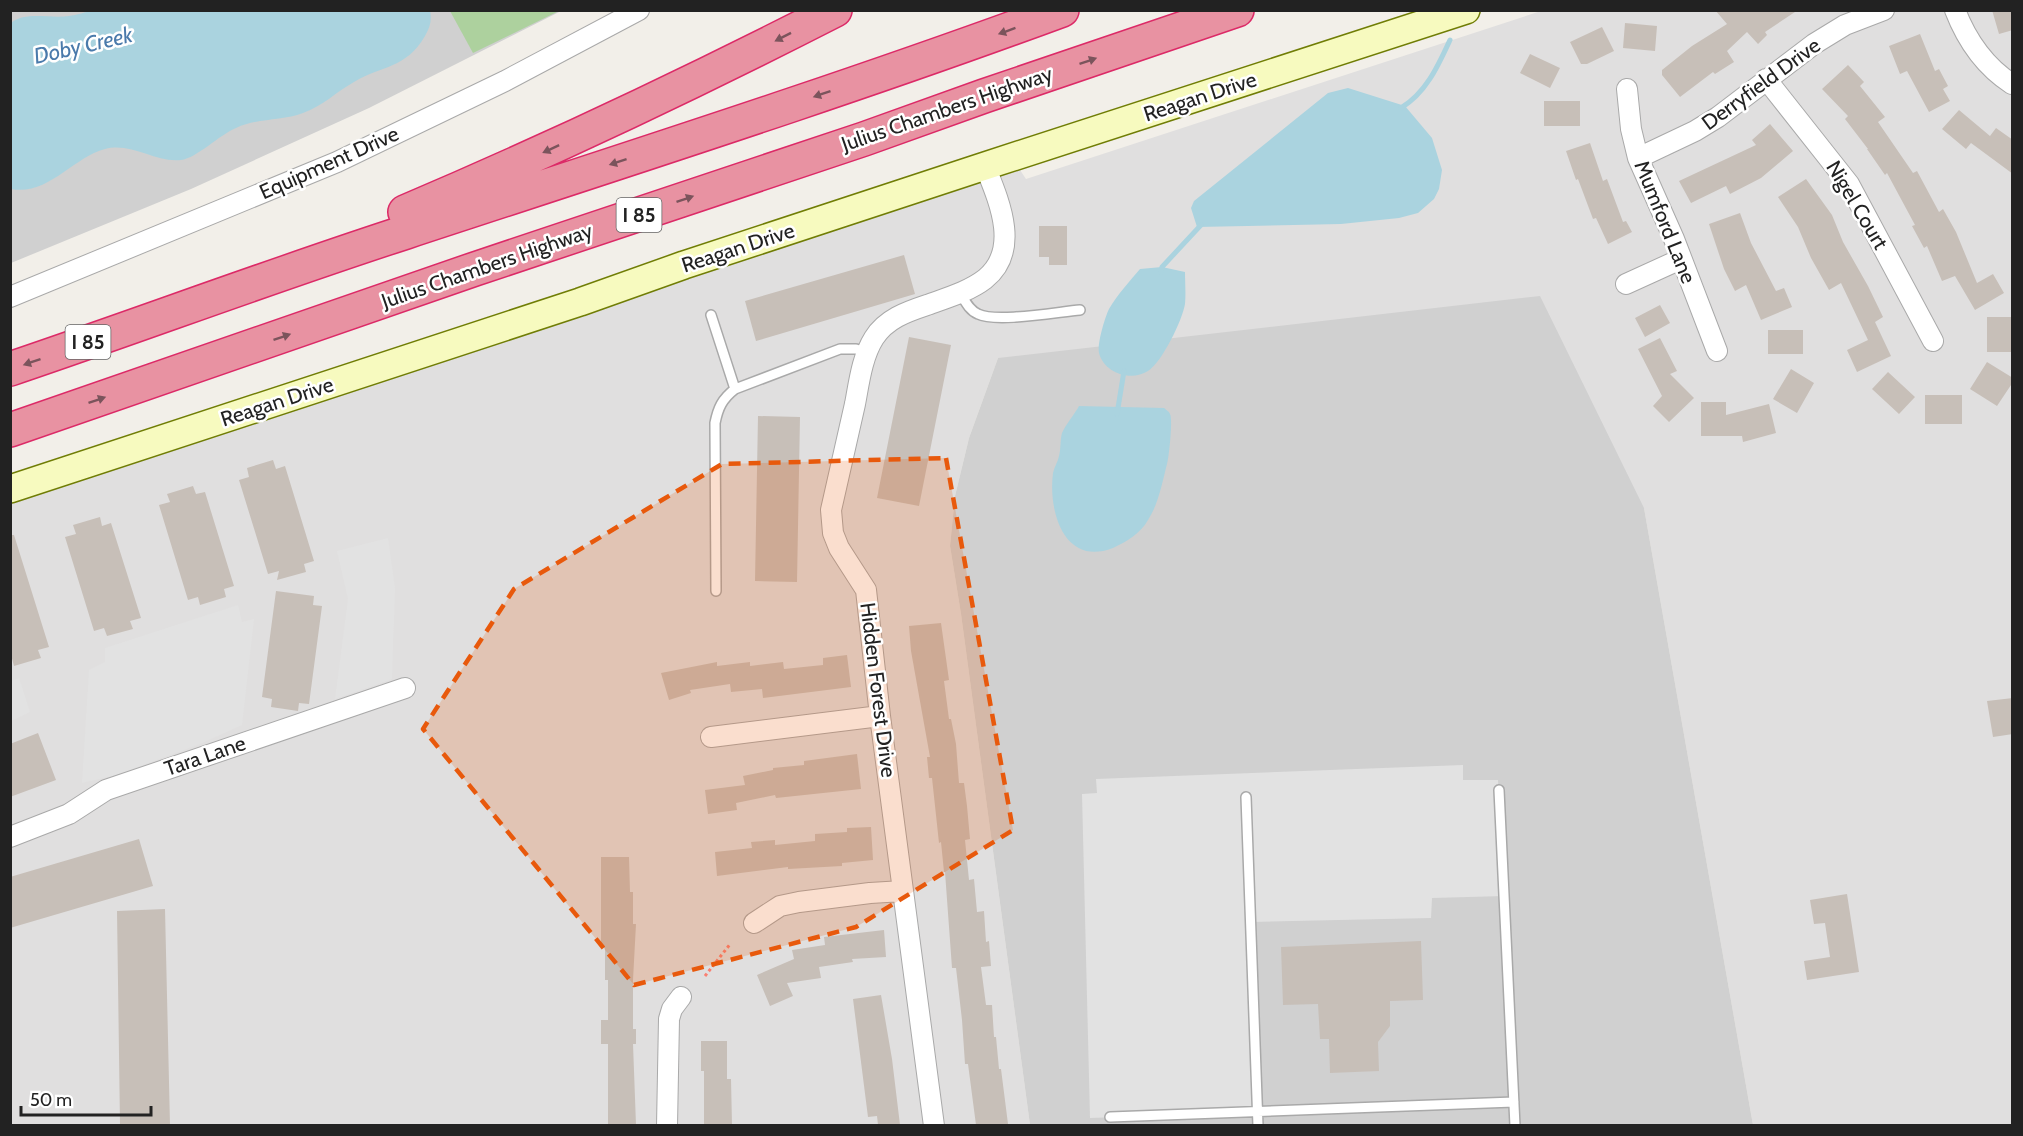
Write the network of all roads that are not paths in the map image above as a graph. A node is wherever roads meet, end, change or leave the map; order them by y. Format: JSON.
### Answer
{"nodes":[{"id":1,"x":639,"y":10,"type":"edge"},
{"id":2,"x":835,"y":10,"type":"edge"},
{"id":3,"x":1062,"y":10,"type":"edge"},
{"id":4,"x":1237,"y":10,"type":"edge"},
{"id":5,"x":1466,"y":10,"type":"edge"},
{"id":6,"x":1884,"y":10,"type":"edge"},
{"id":7,"x":1955,"y":10,"type":"edge"},
{"id":8,"x":1766,"y":79,"type":"junction"},
{"id":9,"x":2013,"y":84,"type":"edge"},
{"id":10,"x":1627,"y":89,"type":"dead end"},
{"id":11,"x":1638,"y":158,"type":"junction"},
{"id":12,"x":985,"y":166,"type":"junction"},
{"id":13,"x":1681,"y":259,"type":"junction"},
{"id":14,"x":1626,"y":284,"type":"dead end"},
{"id":15,"x":960,"y":293,"type":"junction"},
{"id":16,"x":10,"y":297,"type":"edge"},
{"id":17,"x":1080,"y":310,"type":"dead end"},
{"id":18,"x":166,"y":314,"type":"junction"},
{"id":19,"x":711,"y":315,"type":"dead end"},
{"id":20,"x":1933,"y":341,"type":"dead end"},
{"id":21,"x":1718,"y":351,"type":"dead end"},
{"id":22,"x":868,"y":353,"type":"junction"},
{"id":23,"x":10,"y":369,"type":"edge"},
{"id":24,"x":735,"y":389,"type":"junction"},
{"id":25,"x":10,"y":430,"type":"edge"},
{"id":26,"x":10,"y":489,"type":"edge"},
{"id":27,"x":716,"y":591,"type":"dead end"},
{"id":28,"x":405,"y":688,"type":"dead end"},
{"id":29,"x":880,"y":716,"type":"junction"},
{"id":30,"x":711,"y":737,"type":"dead end"},
{"id":31,"x":1499,"y":790,"type":"dead end"},
{"id":32,"x":1246,"y":797,"type":"dead end"},
{"id":33,"x":10,"y":837,"type":"edge"},
{"id":34,"x":903,"y":891,"type":"junction"},
{"id":35,"x":754,"y":923,"type":"dead end"},
{"id":36,"x":681,"y":997,"type":"dead end"},
{"id":37,"x":1514,"y":1102,"type":"junction"},
{"id":38,"x":1257,"y":1112,"type":"junction"},
{"id":39,"x":1110,"y":1117,"type":"dead end"},
{"id":40,"x":667,"y":1125,"type":"edge"},
{"id":41,"x":934,"y":1125,"type":"edge"},
{"id":42,"x":1258,"y":1125,"type":"edge"},
{"id":43,"x":1515,"y":1125,"type":"edge"}],
"edges":[{"from":1,"to":16,"type":"street","name":"Equipment Drive"},
{"from":2,"to":18,"type":"highway","one_way":true},
{"from":3,"to":18,"type":"highway","number":"I 85","one_way":true},
{"from":25,"to":4,"type":"highway","name":"Julius Chambers Highway","number":"I 85","one_way":true},
{"from":5,"to":12,"type":"street","name":"Reagan Drive"},
{"from":6,"to":8,"type":"street","name":"Derryfield Drive"},
{"from":7,"to":9,"type":"street"},
{"from":8,"to":11,"type":"street","name":"Derryfield Drive"},
{"from":8,"to":20,"type":"street","name":"Nigel Court"},
{"from":10,"to":11,"type":"street","name":"Mumford Lane"},
{"from":11,"to":13,"type":"street","name":"Mumford Lane"},
{"from":12,"to":15,"type":"street","name":"Hidden Forest Drive"},
{"from":12,"to":26,"type":"street","name":"Reagan Drive"},
{"from":13,"to":14,"type":"street"},
{"from":13,"to":21,"type":"street","name":"Mumford Lane"},
{"from":15,"to":17,"type":"lane"},
{"from":15,"to":22,"type":"street","name":"Hidden Forest Drive"},
{"from":18,"to":23,"type":"highway","number":"I 85","one_way":true},
{"from":19,"to":24,"type":"lane"},
{"from":22,"to":24,"type":"lane"},
{"from":22,"to":29,"type":"street","name":"Hidden Forest Drive"},
{"from":24,"to":27,"type":"lane"},
{"from":28,"to":33,"type":"street","name":"Tara Lane"},
{"from":29,"to":30,"type":"street"},
{"from":29,"to":34,"type":"street","name":"Hidden Forest Drive"},
{"from":31,"to":37,"type":"lane"},
{"from":32,"to":38,"type":"lane"},
{"from":34,"to":35,"type":"street"},
{"from":34,"to":41,"type":"street","name":"Hidden Forest Drive"},
{"from":36,"to":40,"type":"street"},
{"from":37,"to":38,"type":"lane"},
{"from":37,"to":43,"type":"lane"},
{"from":38,"to":39,"type":"lane"},
{"from":38,"to":42,"type":"lane"}]}
